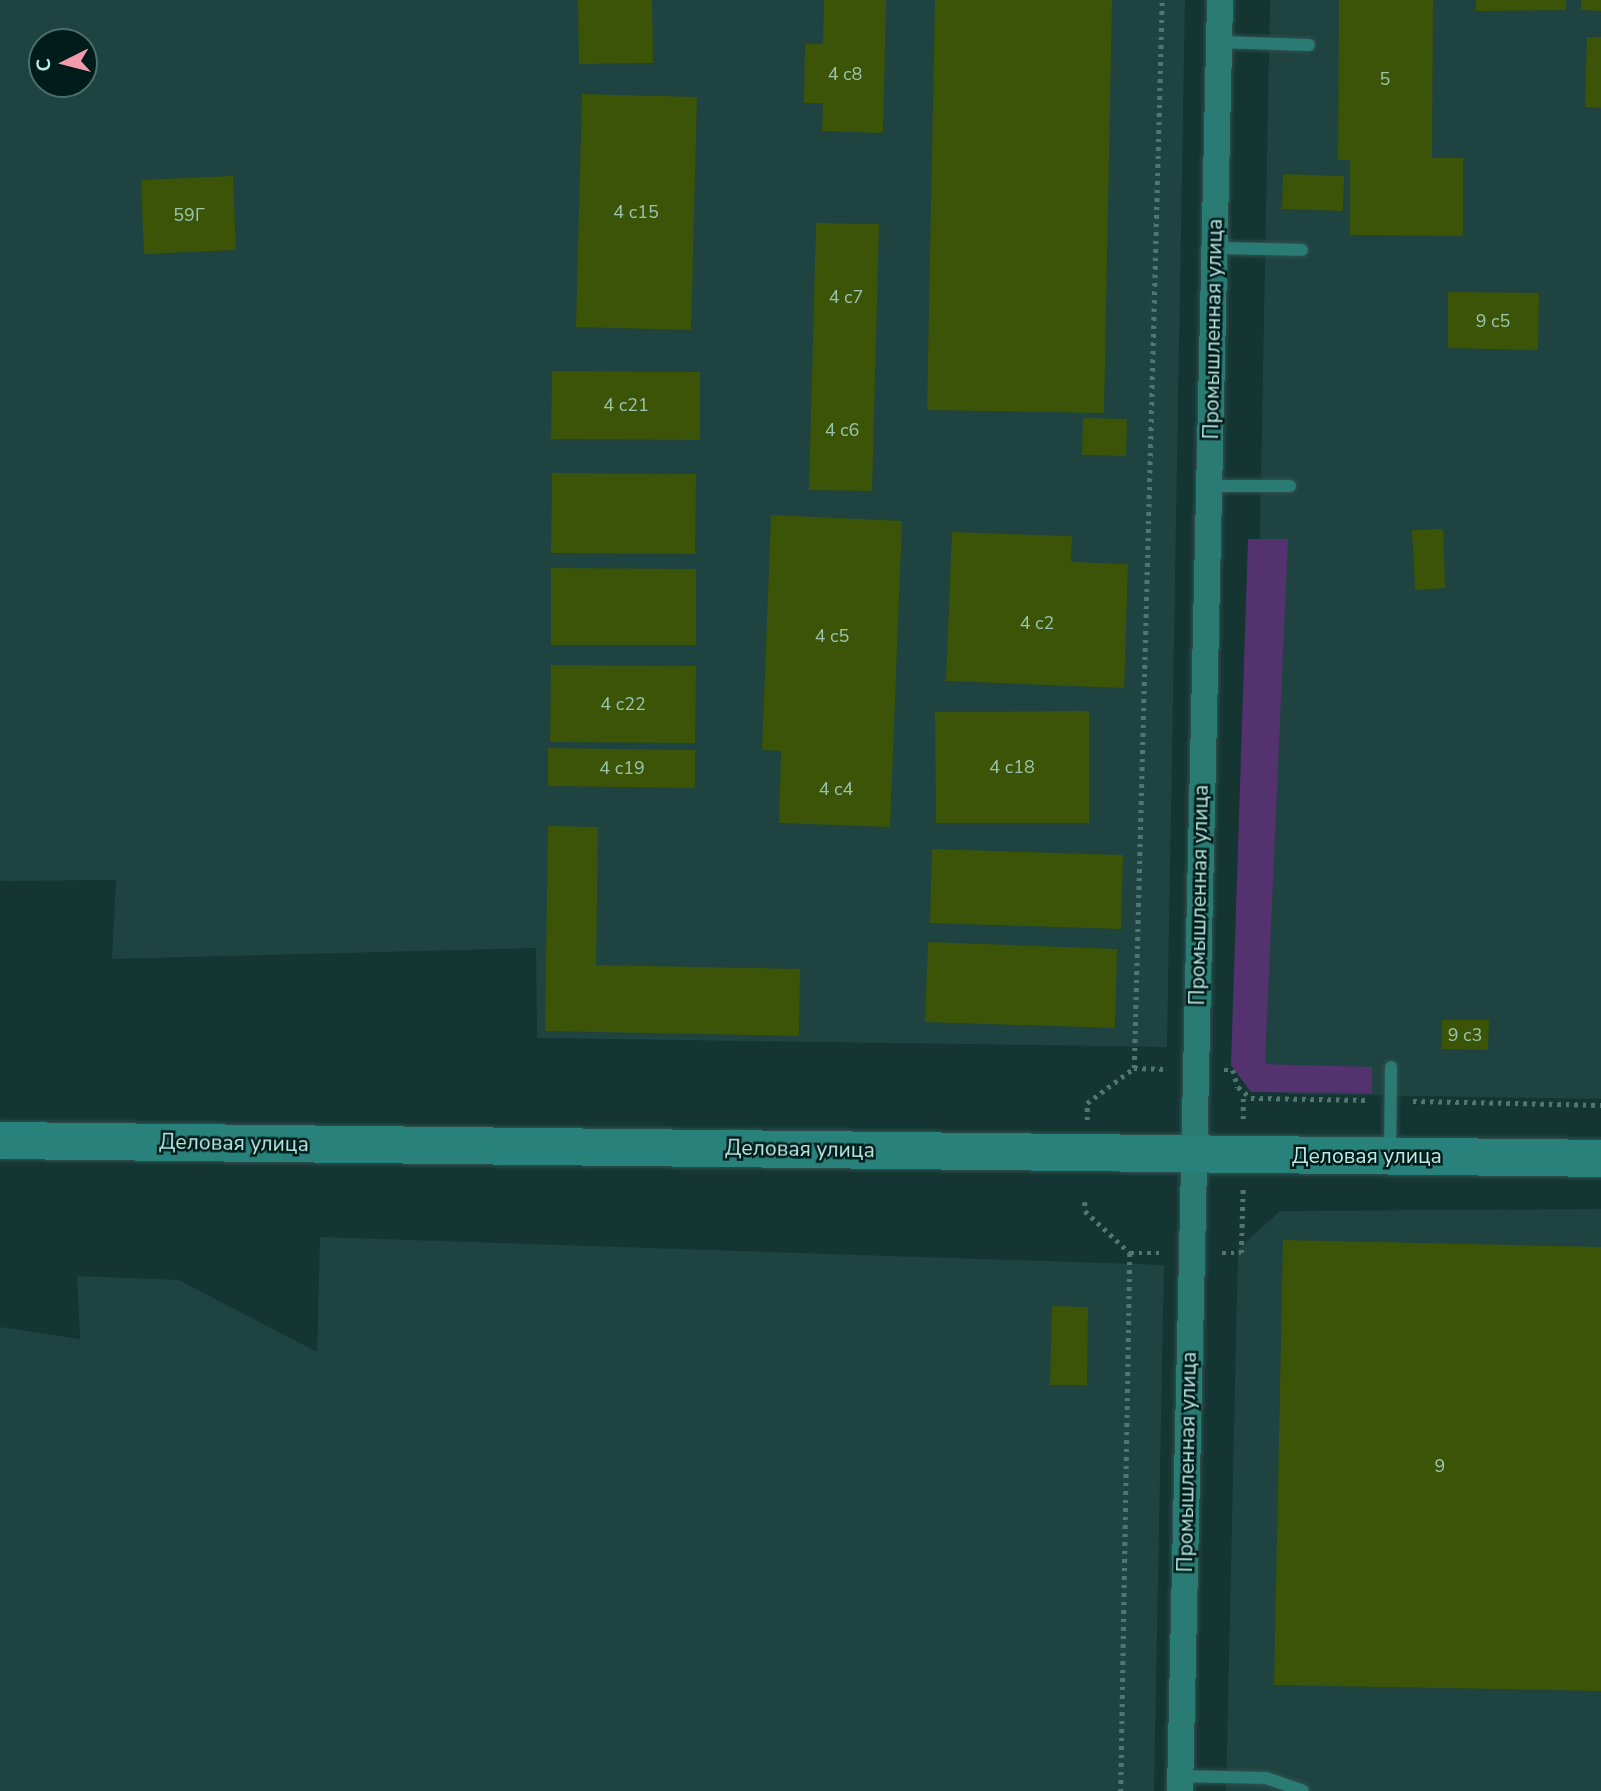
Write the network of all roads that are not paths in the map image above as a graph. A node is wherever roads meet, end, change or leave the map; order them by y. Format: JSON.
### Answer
{"nodes":[{"id":1,"x":1220,"y":0,"type":"edge"},
{"id":2,"x":1219,"y":42,"type":"junction"},
{"id":3,"x":1309,"y":45,"type":"dead end"},
{"id":4,"x":1215,"y":248,"type":"junction"},
{"id":5,"x":1302,"y":250,"type":"dead end"},
{"id":6,"x":1209,"y":486,"type":"junction"},
{"id":7,"x":1290,"y":486,"type":"dead end"},
{"id":8,"x":1391,"y":1067,"type":"dead end"},
{"id":9,"x":0,"y":1140,"type":"edge"},
{"id":10,"x":1193,"y":1154,"type":"junction"},
{"id":11,"x":1390,"y":1157,"type":"junction"},
{"id":12,"x":1601,"y":1158,"type":"edge"},
{"id":13,"x":1180,"y":1783,"type":"edge"},
{"id":14,"x":1303,"y":1791,"type":"edge"}],
"edges":[{"from":1,"to":2,"type":"street","name":"Промышленная улица"},
{"from":2,"to":3,"type":"lane"},
{"from":2,"to":4,"type":"street","name":"Промышленная улица"},
{"from":4,"to":5,"type":"lane"},
{"from":4,"to":6,"type":"street","name":"Промышленная улица"},
{"from":6,"to":7,"type":"lane"},
{"from":6,"to":10,"type":"street","name":"Промышленная улица"},
{"from":8,"to":11,"type":"lane"},
{"from":9,"to":10,"type":"street","name":"Деловая улица"},
{"from":10,"to":11,"type":"street","name":"Деловая улица"},
{"from":10,"to":13,"type":"street","name":"Промышленная улица"},
{"from":11,"to":12,"type":"street","name":"Деловая улица"},
{"from":13,"to":14,"type":"lane"}]}
